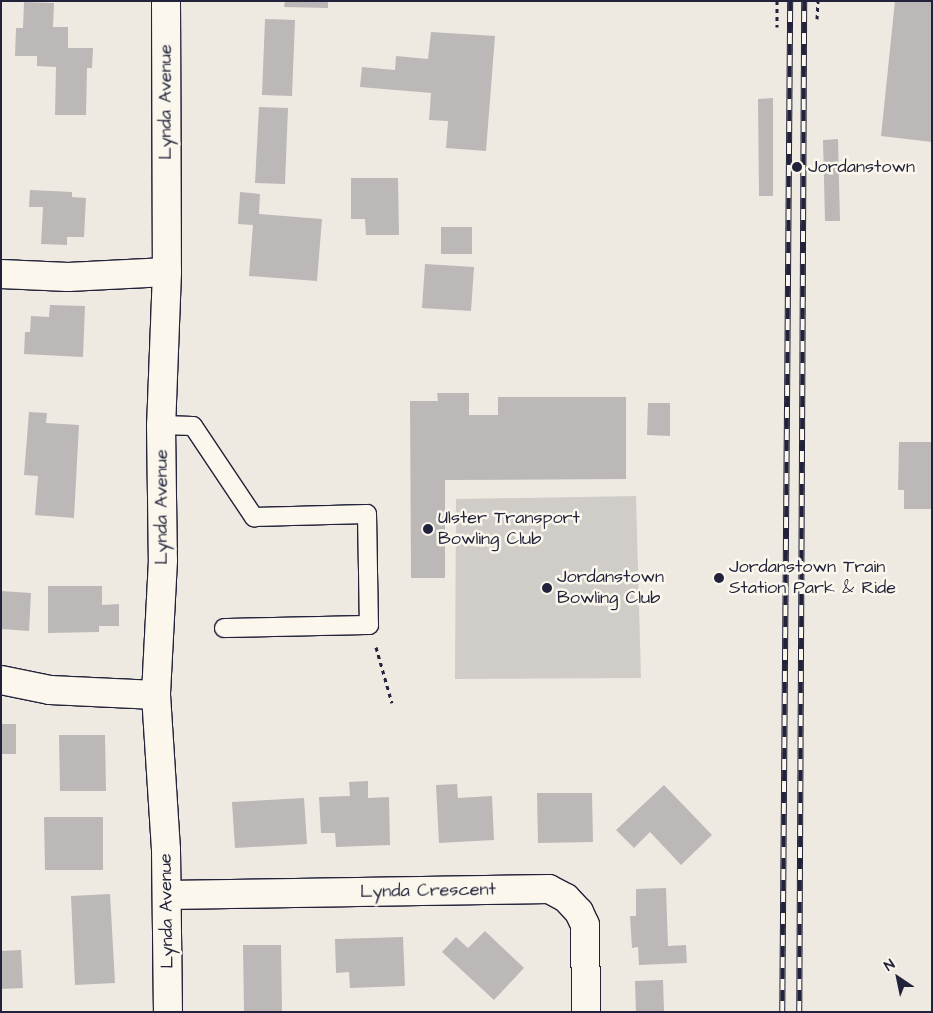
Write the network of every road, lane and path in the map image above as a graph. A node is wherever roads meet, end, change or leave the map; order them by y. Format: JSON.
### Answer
{"nodes":[{"id":1,"x":166,"y":1,"type":"edge"},
{"id":2,"x":777,"y":1,"type":"edge"},
{"id":3,"x":818,"y":1,"type":"edge"},
{"id":4,"x":817,"y":19,"type":"dead end"},
{"id":5,"x":777,"y":27,"type":"dead end"},
{"id":6,"x":167,"y":272,"type":"junction"},
{"id":7,"x":1,"y":274,"type":"edge"},
{"id":8,"x":161,"y":425,"type":"junction"},
{"id":9,"x":369,"y":625,"type":"junction"},
{"id":10,"x":224,"y":628,"type":"dead end"},
{"id":11,"x":1,"y":680,"type":"edge"},
{"id":12,"x":156,"y":695,"type":"junction"},
{"id":13,"x":392,"y":703,"type":"dead end"},
{"id":14,"x":167,"y":895,"type":"junction"},
{"id":15,"x":168,"y":1012,"type":"edge"},
{"id":16,"x":586,"y":1012,"type":"edge"}],
"edges":[{"from":1,"to":6,"type":"street","name":"Lynda Avenue"},
{"from":2,"to":5,"type":"path"},
{"from":3,"to":4,"type":"path"},
{"from":6,"to":7,"type":"street"},
{"from":6,"to":8,"type":"street","name":"Lynda Avenue"},
{"from":8,"to":9,"type":"lane"},
{"from":8,"to":12,"type":"street","name":"Lynda Avenue"},
{"from":9,"to":10,"type":"lane"},
{"from":9,"to":13,"type":"path"},
{"from":11,"to":12,"type":"street"},
{"from":12,"to":14,"type":"street","name":"Lynda Avenue"},
{"from":14,"to":15,"type":"street","name":"Lynda Avenue"},
{"from":14,"to":16,"type":"street","name":"Lynda Crescent"}]}
